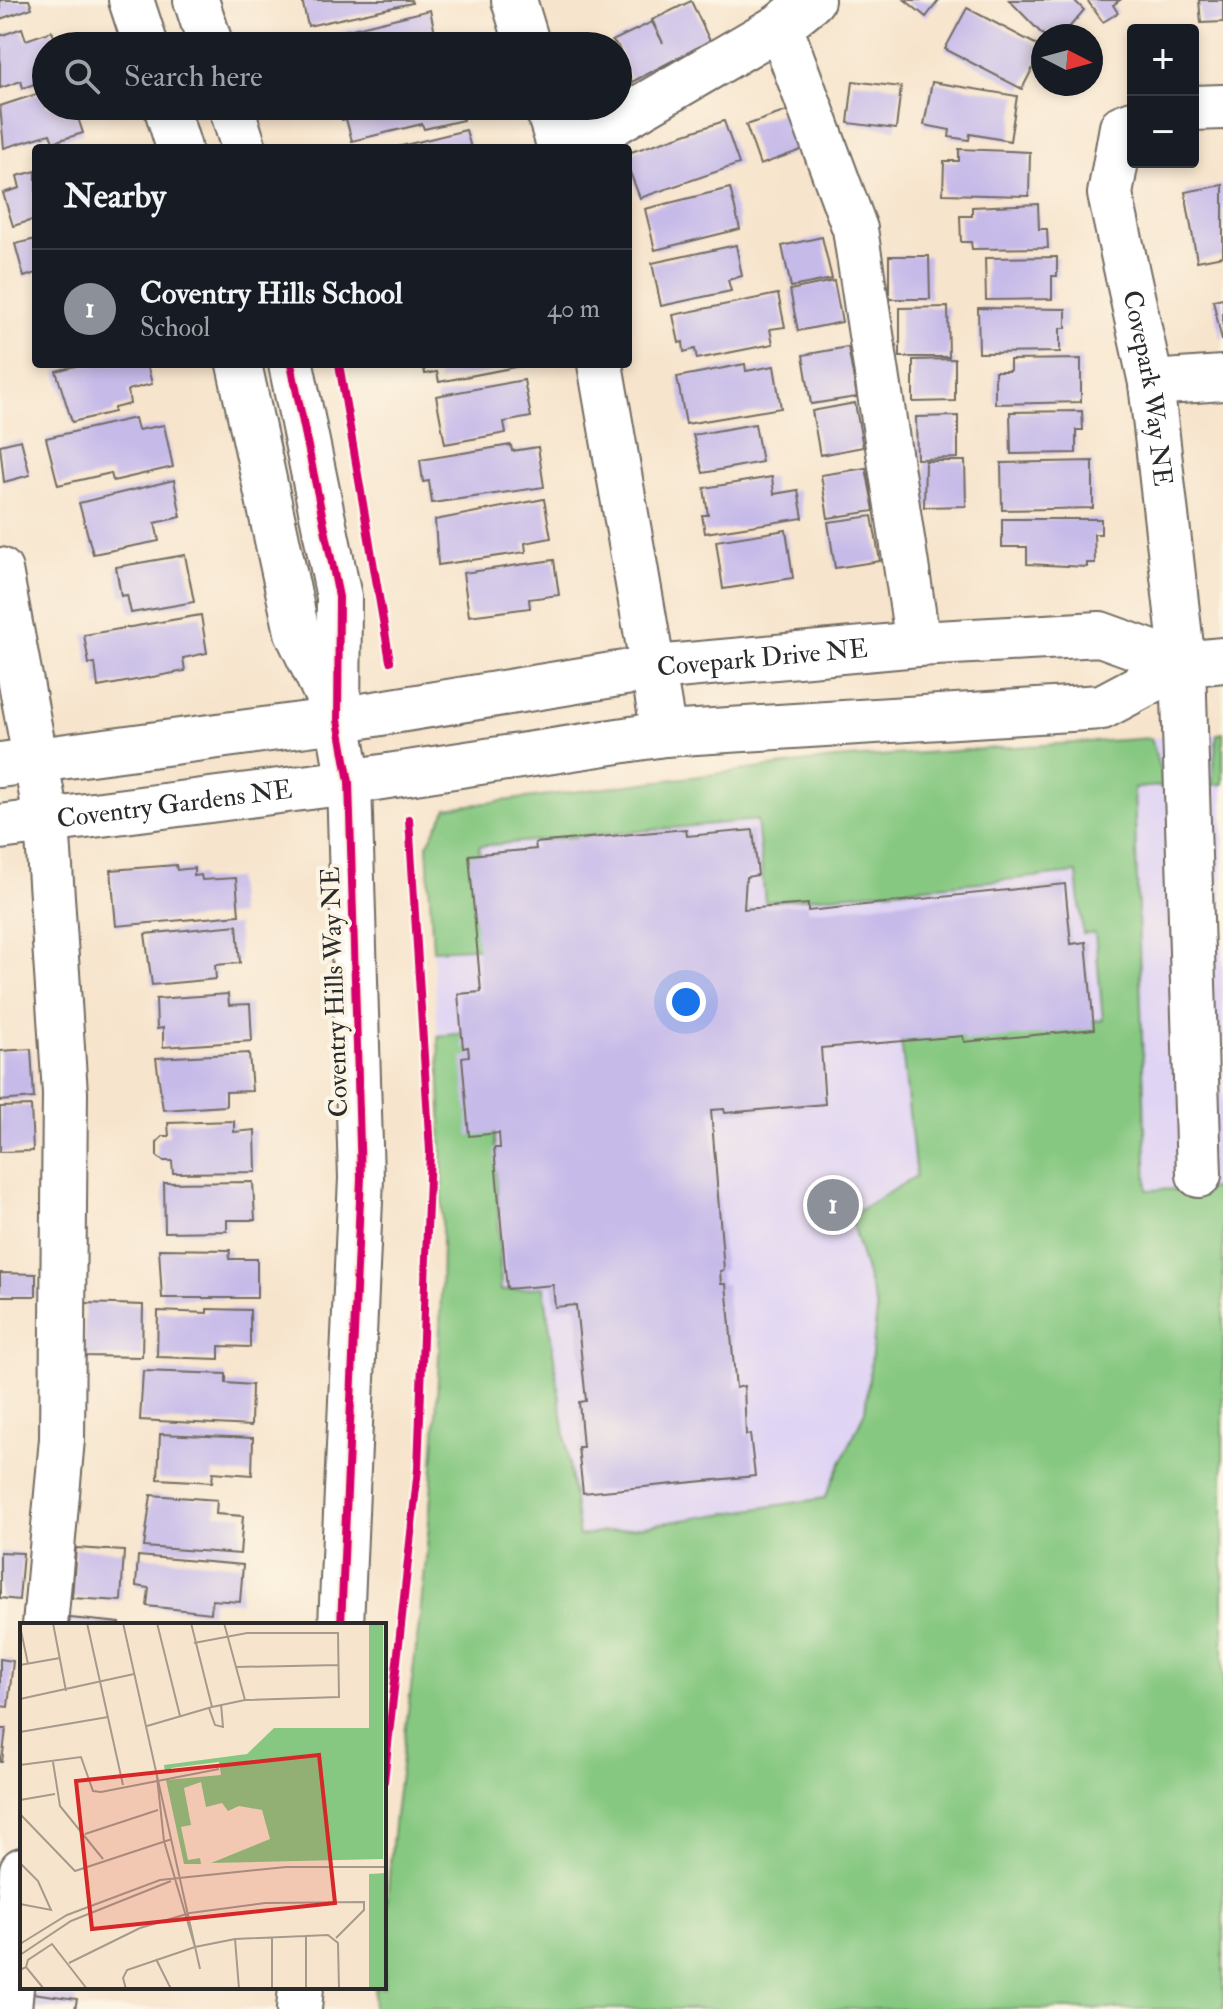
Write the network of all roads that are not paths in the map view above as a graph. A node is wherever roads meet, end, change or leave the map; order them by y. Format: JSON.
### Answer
{"nodes":[{"id":1,"x":131,"y":0,"type":"edge"},
{"id":2,"x":196,"y":0,"type":"edge"},
{"id":3,"x":514,"y":0,"type":"edge"},
{"id":4,"x":796,"y":13,"type":"edge"},
{"id":5,"x":141,"y":32,"type":"edge"},
{"id":6,"x":206,"y":32,"type":"edge"},
{"id":7,"x":524,"y":32,"type":"edge"},
{"id":8,"x":1223,"y":107,"type":"edge"},
{"id":9,"x":1199,"y":108,"type":"edge"},
{"id":10,"x":632,"y":111,"type":"edge"},
{"id":11,"x":170,"y":120,"type":"edge"},
{"id":12,"x":235,"y":120,"type":"edge"},
{"id":13,"x":551,"y":120,"type":"edge"},
{"id":14,"x":618,"y":120,"type":"edge"},
{"id":15,"x":1127,"y":125,"type":"edge"},
{"id":16,"x":178,"y":144,"type":"edge"},
{"id":17,"x":243,"y":144,"type":"edge"},
{"id":18,"x":559,"y":144,"type":"edge"},
{"id":19,"x":578,"y":144,"type":"edge"},
{"id":20,"x":240,"y":368,"type":"edge"},
{"id":21,"x":292,"y":368,"type":"edge"},
{"id":22,"x":601,"y":368,"type":"edge"},
{"id":23,"x":1223,"y":378,"type":"edge"},
{"id":24,"x":1151,"y":383,"type":"junction"},
{"id":25,"x":0,"y":570,"type":"edge"},
{"id":26,"x":918,"y":644,"type":"junction"},
{"id":27,"x":1203,"y":662,"type":"edge"},
{"id":28,"x":655,"y":668,"type":"junction"},
{"id":29,"x":338,"y":720,"type":"junction"},
{"id":30,"x":664,"y":734,"type":"junction"},
{"id":31,"x":19,"y":762,"type":"edge"},
{"id":32,"x":349,"y":782,"type":"junction"},
{"id":33,"x":47,"y":822,"type":"junction"},
{"id":34,"x":0,"y":827,"type":"edge"},
{"id":35,"x":1199,"y":1175,"type":"dead end"},
{"id":36,"x":45,"y":1623,"type":"edge"},
{"id":37,"x":341,"y":1623,"type":"edge"},
{"id":38,"x":20,"y":1891,"type":"edge"},
{"id":39,"x":301,"y":1989,"type":"edge"},
{"id":40,"x":9,"y":2009,"type":"edge"},
{"id":41,"x":299,"y":2009,"type":"edge"}],
"edges":[{"from":1,"to":5,"type":"street"},
{"from":2,"to":6,"type":"street"},
{"from":3,"to":7,"type":"street"},
{"from":4,"to":10,"type":"street"},
{"from":4,"to":26,"type":"street"},
{"from":8,"to":9,"type":"street"},
{"from":11,"to":16,"type":"street"},
{"from":12,"to":17,"type":"street"},
{"from":13,"to":18,"type":"street"},
{"from":14,"to":19,"type":"street"},
{"from":15,"to":24,"type":"street","name":"Covepark Way NE"},
{"from":20,"to":29,"type":"street","name":"Coventry Hills Way NE"},
{"from":21,"to":29,"type":"street","name":"Coventry Hills Way NE"},
{"from":22,"to":28,"type":"street"},
{"from":23,"to":24,"type":"street"},
{"from":24,"to":27,"type":"street","name":"Covepark Way NE"},
{"from":25,"to":31,"type":"street"},
{"from":26,"to":27,"type":"street","name":"Covepark Drive NE"},
{"from":26,"to":28,"type":"street","name":"Covepark Drive NE"},
{"from":27,"to":30,"type":"street"},
{"from":27,"to":35,"type":"street","name":"Covepark Way NE"},
{"from":28,"to":29,"type":"street","name":"Covepark Drive NE"},
{"from":28,"to":30,"type":"street"},
{"from":29,"to":31,"type":"street"},
{"from":29,"to":32,"type":"street","name":"Coventry Hills Way NE"},
{"from":30,"to":32,"type":"street"},
{"from":31,"to":33,"type":"street"},
{"from":32,"to":33,"type":"street","name":"Coventry Gardens NE"},
{"from":32,"to":37,"type":"street","name":"Coventry Hills Way NE"},
{"from":33,"to":34,"type":"street","name":"Coventry Gardens NE"},
{"from":33,"to":36,"type":"street"},
{"from":38,"to":40,"type":"street"},
{"from":39,"to":41,"type":"street"}]}
